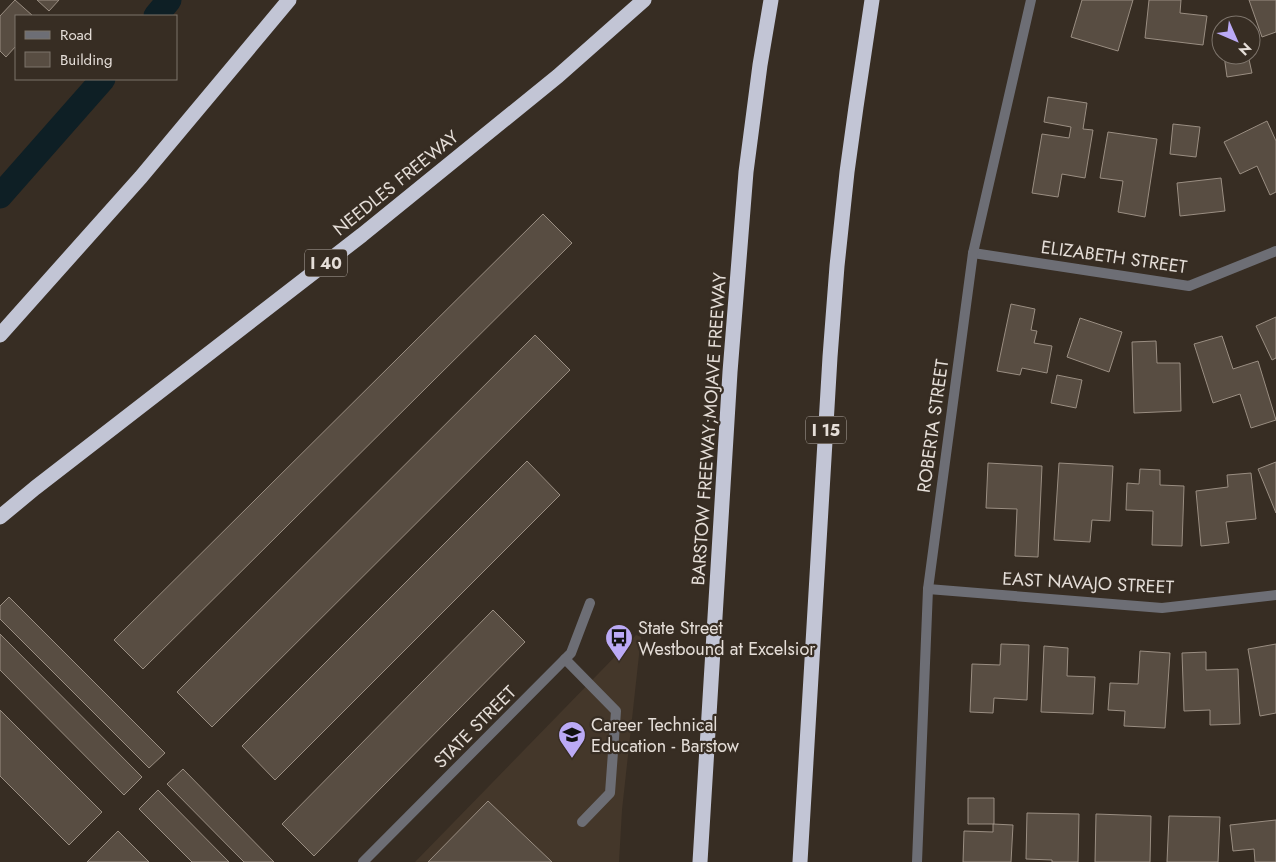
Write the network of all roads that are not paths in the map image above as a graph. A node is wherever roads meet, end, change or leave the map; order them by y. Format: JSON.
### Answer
{"nodes":[{"id":1,"x":289,"y":0,"type":"edge"},
{"id":2,"x":644,"y":0,"type":"edge"},
{"id":3,"x":771,"y":0,"type":"edge"},
{"id":4,"x":872,"y":0,"type":"edge"},
{"id":5,"x":1031,"y":0,"type":"edge"},
{"id":6,"x":1276,"y":251,"type":"edge"},
{"id":7,"x":973,"y":254,"type":"junction"},
{"id":8,"x":0,"y":335,"type":"edge"},
{"id":9,"x":0,"y":517,"type":"edge"},
{"id":10,"x":928,"y":589,"type":"junction"},
{"id":11,"x":1276,"y":595,"type":"edge"},
{"id":12,"x":590,"y":603,"type":"dead end"},
{"id":13,"x":565,"y":659,"type":"junction"},
{"id":14,"x":582,"y":822,"type":"dead end"},
{"id":15,"x":363,"y":862,"type":"edge"},
{"id":16,"x":700,"y":862,"type":"edge"},
{"id":17,"x":800,"y":862,"type":"edge"},
{"id":18,"x":917,"y":862,"type":"edge"}],
"edges":[{"from":1,"to":8,"type":"highway"},
{"from":2,"to":9,"type":"highway","name":"NEEDLES FREEWAY","number":"I 40"},
{"from":3,"to":16,"type":"highway","name":"BARSTOW FREEWAY;MOJAVE FREEWAY"},
{"from":4,"to":17,"type":"highway","number":"I 15"},
{"from":5,"to":7,"type":"street","name":"ROBERTA STREET"},
{"from":6,"to":7,"type":"street","name":"ELIZABETH STREET"},
{"from":7,"to":10,"type":"street","name":"ROBERTA STREET"},
{"from":10,"to":11,"type":"street","name":"EAST NAVAJO STREET"},
{"from":10,"to":18,"type":"street","name":"ROBERTA STREET"},
{"from":12,"to":13,"type":"street","name":"STATE STREET"},
{"from":13,"to":14,"type":"street"},
{"from":13,"to":15,"type":"street","name":"STATE STREET"}]}
